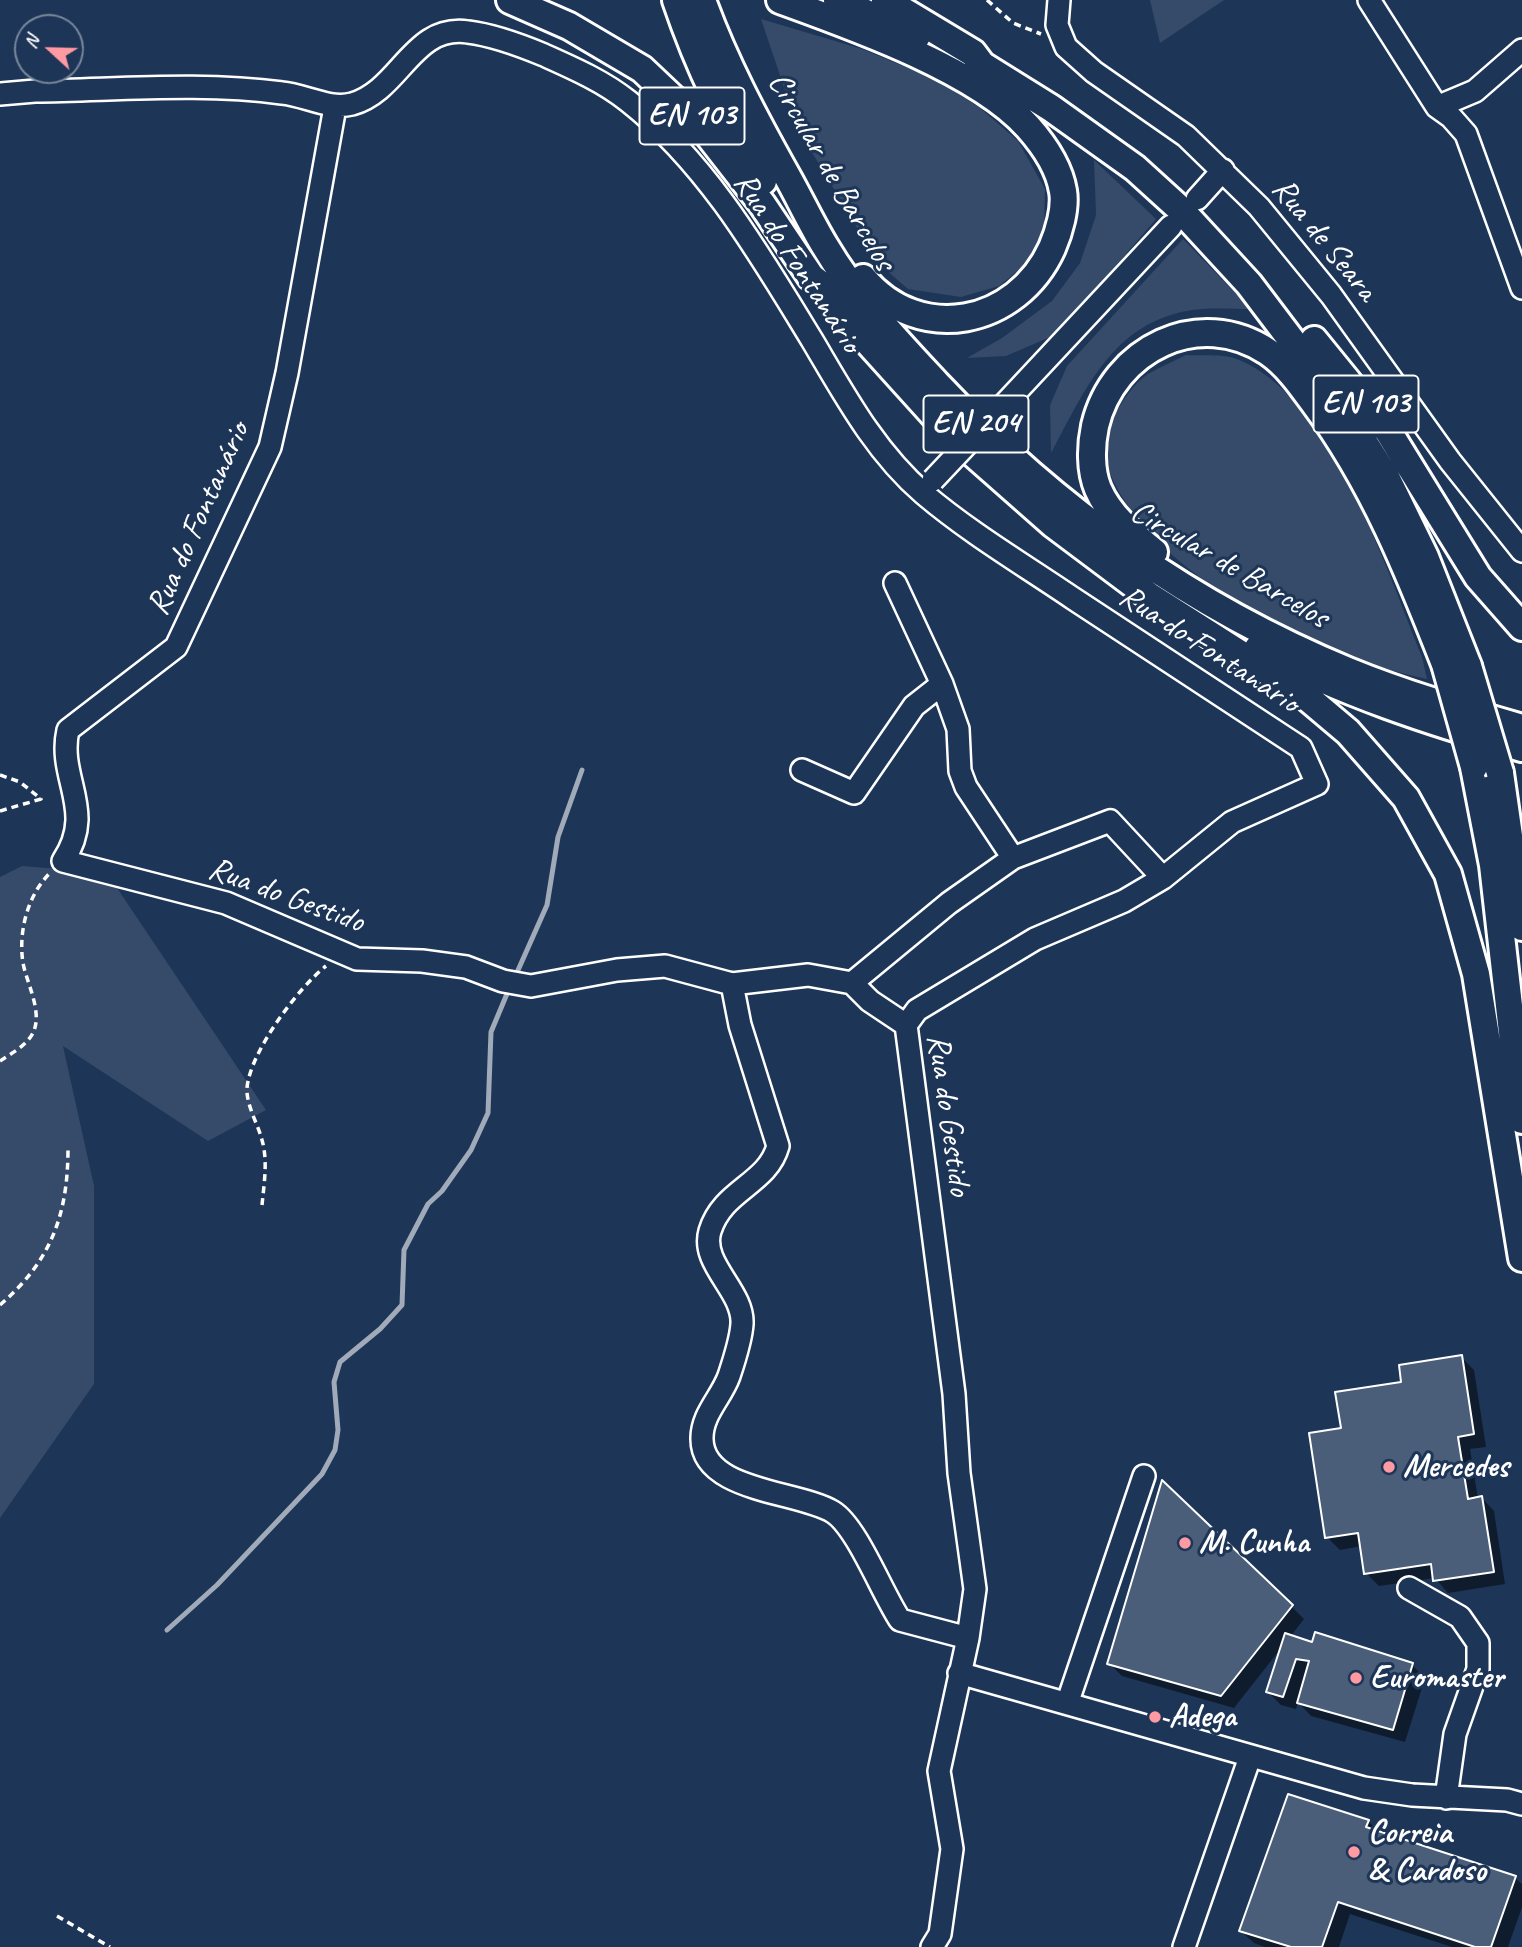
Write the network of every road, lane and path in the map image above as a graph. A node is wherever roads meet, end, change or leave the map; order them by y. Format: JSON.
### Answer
{"nodes":[{"id":1,"x":510,"y":0,"type":"edge"},
{"id":2,"x":676,"y":0,"type":"edge"},
{"id":3,"x":702,"y":0,"type":"edge"},
{"id":4,"x":780,"y":0,"type":"edge"},
{"id":5,"x":836,"y":0,"type":"edge"},
{"id":6,"x":885,"y":0,"type":"edge"},
{"id":7,"x":987,"y":0,"type":"edge"},
{"id":8,"x":1059,"y":0,"type":"edge"},
{"id":9,"x":1369,"y":0,"type":"edge"},
{"id":10,"x":1060,"y":34,"type":"junction"},
{"id":11,"x":1522,"y":50,"type":"edge"},
{"id":12,"x":982,"y":65,"type":"junction"},
{"id":13,"x":0,"y":94,"type":"edge"},
{"id":14,"x":335,"y":107,"type":"junction"},
{"id":15,"x":1437,"y":107,"type":"junction"},
{"id":16,"x":1223,"y":170,"type":"junction"},
{"id":17,"x":1182,"y":211,"type":"junction"},
{"id":18,"x":816,"y":227,"type":"junction"},
{"id":19,"x":825,"y":288,"type":"junction"},
{"id":20,"x":1522,"y":288,"type":"edge"},
{"id":21,"x":929,"y":487,"type":"junction"},
{"id":22,"x":1522,"y":551,"type":"edge"},
{"id":23,"x":1174,"y":581,"type":"junction"},
{"id":24,"x":895,"y":583,"type":"dead end"},
{"id":25,"x":1136,"y":584,"type":"junction"},
{"id":26,"x":1522,"y":627,"type":"edge"},
{"id":27,"x":1456,"y":665,"type":"junction"},
{"id":28,"x":942,"y":684,"type":"junction"},
{"id":29,"x":1522,"y":728,"type":"edge"},
{"id":30,"x":1522,"y":748,"type":"edge"},
{"id":31,"x":802,"y":770,"type":"dead end"},
{"id":32,"x":0,"y":775,"type":"edge"},
{"id":33,"x":0,"y":811,"type":"edge"},
{"id":34,"x":1013,"y":858,"type":"junction"},
{"id":35,"x":63,"y":861,"type":"junction"},
{"id":36,"x":1163,"y":878,"type":"junction"},
{"id":37,"x":1522,"y":927,"type":"edge"},
{"id":38,"x":346,"y":955,"type":"junction"},
{"id":39,"x":732,"y":984,"type":"junction"},
{"id":40,"x":852,"y":984,"type":"junction"},
{"id":41,"x":906,"y":1025,"type":"junction"},
{"id":42,"x":0,"y":1061,"type":"edge"},
{"id":43,"x":1522,"y":1120,"type":"edge"},
{"id":44,"x":68,"y":1148,"type":"dead end"},
{"id":45,"x":262,"y":1205,"type":"dead end"},
{"id":46,"x":1522,"y":1258,"type":"edge"},
{"id":47,"x":0,"y":1305,"type":"edge"},
{"id":48,"x":1144,"y":1476,"type":"dead end"},
{"id":49,"x":1409,"y":1588,"type":"dead end"},
{"id":50,"x":968,"y":1638,"type":"junction"},
{"id":51,"x":959,"y":1673,"type":"junction"},
{"id":52,"x":1068,"y":1701,"type":"junction"},
{"id":53,"x":1250,"y":1757,"type":"junction"},
{"id":54,"x":1446,"y":1798,"type":"junction"},
{"id":55,"x":1517,"y":1800,"type":"edge"},
{"id":56,"x":57,"y":1916,"type":"dead end"},
{"id":57,"x":110,"y":1947,"type":"edge"},
{"id":58,"x":932,"y":1947,"type":"edge"},
{"id":59,"x":1184,"y":1947,"type":"edge"}],
"edges":[{"from":1,"to":19,"type":"main road","number":"EN 103"},
{"from":2,"to":19,"type":"main road","name":"Circular de Barcelos"},
{"from":3,"to":18,"type":"main road","name":"Circular de Barcelos","number":"EN 204"},
{"from":4,"to":18,"type":"main road"},
{"from":5,"to":12,"type":"main road"},
{"from":6,"to":12,"type":"main road"},
{"from":7,"to":10,"type":"path"},
{"from":8,"to":10,"type":"street"},
{"from":9,"to":15,"type":"street"},
{"from":10,"to":16,"type":"street","name":"Rua de Seara"},
{"from":11,"to":15,"type":"street"},
{"from":12,"to":17,"type":"main road","number":"EN 103"},
{"from":13,"to":14,"type":"street"},
{"from":14,"to":21,"type":"street","name":"Rua do Fontanário"},
{"from":14,"to":35,"type":"street","name":"Rua do Fontanário"},
{"from":15,"to":20,"type":"street"},
{"from":16,"to":17,"type":"street"},
{"from":16,"to":22,"type":"street","name":"Rua de Seara"},
{"from":17,"to":21,"type":"street","bridge":true},
{"from":17,"to":26,"type":"main road","number":"EN 103"},
{"from":17,"to":27,"type":"main road"},
{"from":18,"to":23,"type":"main road","name":"Circular de Barcelos","number":"EN 204"},
{"from":19,"to":25,"type":"main road","number":"EN 103"},
{"from":21,"to":36,"type":"street","name":"Rua do Fontanário"},
{"from":23,"to":27,"type":"main road"},
{"from":23,"to":29,"type":"main road","name":"Circular de Barcelos","number":"EN 204"},
{"from":24,"to":28,"type":"street"},
{"from":25,"to":30,"type":"main road","number":"EN 103"},
{"from":25,"to":46,"type":"main road"},
{"from":27,"to":37,"type":"main road","bridge":true},
{"from":27,"to":43,"type":"main road","bridge":true},
{"from":28,"to":31,"type":"street"},
{"from":28,"to":34,"type":"street"},
{"from":32,"to":33,"type":"path"},
{"from":34,"to":36,"type":"street"},
{"from":34,"to":40,"type":"street"},
{"from":35,"to":38,"type":"street","name":"Rua do Gestido"},
{"from":35,"to":42,"type":"path"},
{"from":36,"to":41,"type":"street","name":"Rua do Fontanário"},
{"from":38,"to":39,"type":"street","name":"Rua do Gestido"},
{"from":38,"to":45,"type":"path"},
{"from":39,"to":40,"type":"street","name":"Rua do Gestido"},
{"from":39,"to":50,"type":"street"},
{"from":40,"to":41,"type":"street","name":"Rua do Gestido"},
{"from":41,"to":50,"type":"street","name":"Rua do Gestido"},
{"from":44,"to":47,"type":"path"},
{"from":48,"to":52,"type":"street"},
{"from":49,"to":54,"type":"street"},
{"from":50,"to":51,"type":"street","name":"Rua do Gestido"},
{"from":51,"to":52,"type":"street"},
{"from":51,"to":58,"type":"street","name":"Rua do Gestido"},
{"from":52,"to":53,"type":"street"},
{"from":53,"to":54,"type":"street"},
{"from":53,"to":59,"type":"street"},
{"from":54,"to":55,"type":"street"},
{"from":56,"to":57,"type":"path"}]}
